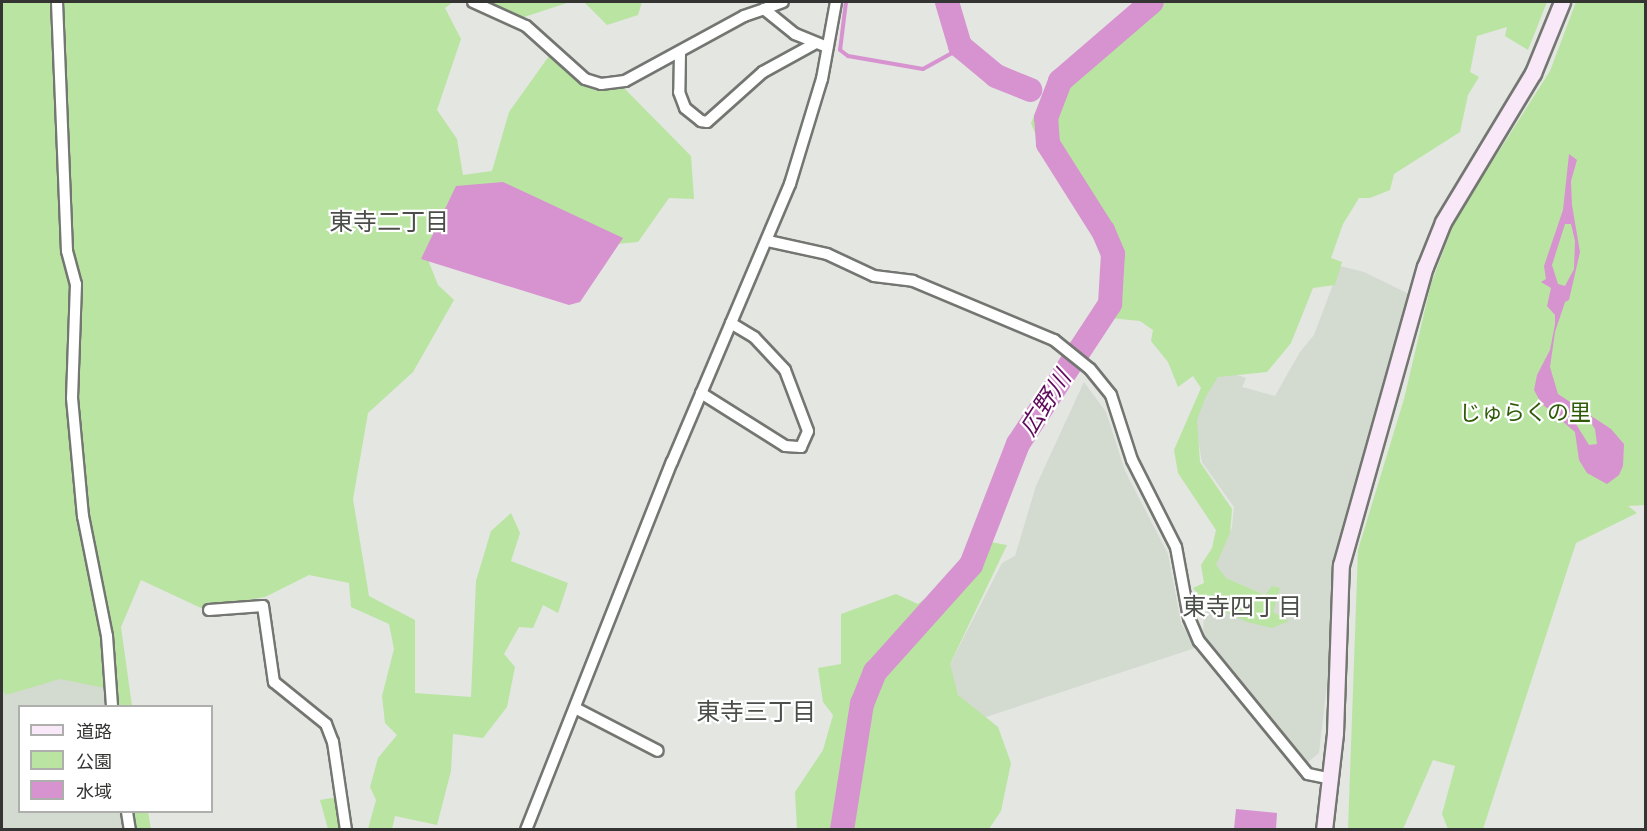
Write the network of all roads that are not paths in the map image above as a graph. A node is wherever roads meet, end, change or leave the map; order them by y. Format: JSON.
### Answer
{"nodes":[{"id":1,"x":57,"y":2,"type":"edge"},
{"id":2,"x":473,"y":2,"type":"edge"},
{"id":3,"x":783,"y":2,"type":"edge"},
{"id":4,"x":836,"y":2,"type":"edge"},
{"id":5,"x":1563,"y":2,"type":"edge"},
{"id":6,"x":764,"y":9,"type":"junction"},
{"id":7,"x":814,"y":44,"type":"junction"},
{"id":8,"x":827,"y":47,"type":"junction"},
{"id":9,"x":680,"y":53,"type":"junction"},
{"id":10,"x":768,"y":241,"type":"junction"},
{"id":11,"x":731,"y":323,"type":"junction"},
{"id":12,"x":701,"y":393,"type":"junction"},
{"id":13,"x":208,"y":610,"type":"dead end"},
{"id":14,"x":112,"y":705,"type":"edge"},
{"id":15,"x":575,"y":708,"type":"junction"},
{"id":16,"x":658,"y":751,"type":"dead end"},
{"id":17,"x":1332,"y":779,"type":"junction"},
{"id":18,"x":127,"y":813,"type":"edge"},
{"id":19,"x":130,"y":830,"type":"edge"},
{"id":20,"x":346,"y":830,"type":"edge"},
{"id":21,"x":526,"y":830,"type":"edge"},
{"id":22,"x":1324,"y":830,"type":"edge"}],
"edges":[{"from":1,"to":14,"type":"street"},
{"from":2,"to":9,"type":"street"},
{"from":3,"to":6,"type":"street"},
{"from":4,"to":8,"type":"street"},
{"from":5,"to":17,"type":"street"},
{"from":6,"to":7,"type":"street"},
{"from":6,"to":9,"type":"street"},
{"from":7,"to":8,"type":"street"},
{"from":7,"to":9,"type":"street"},
{"from":8,"to":10,"type":"street"},
{"from":10,"to":11,"type":"street"},
{"from":10,"to":17,"type":"street"},
{"from":11,"to":12,"type":"street"},
{"from":11,"to":12,"type":"street"},
{"from":12,"to":15,"type":"street"},
{"from":13,"to":20,"type":"street"},
{"from":15,"to":16,"type":"street"},
{"from":15,"to":21,"type":"street"},
{"from":17,"to":22,"type":"street"},
{"from":18,"to":19,"type":"street"}]}
